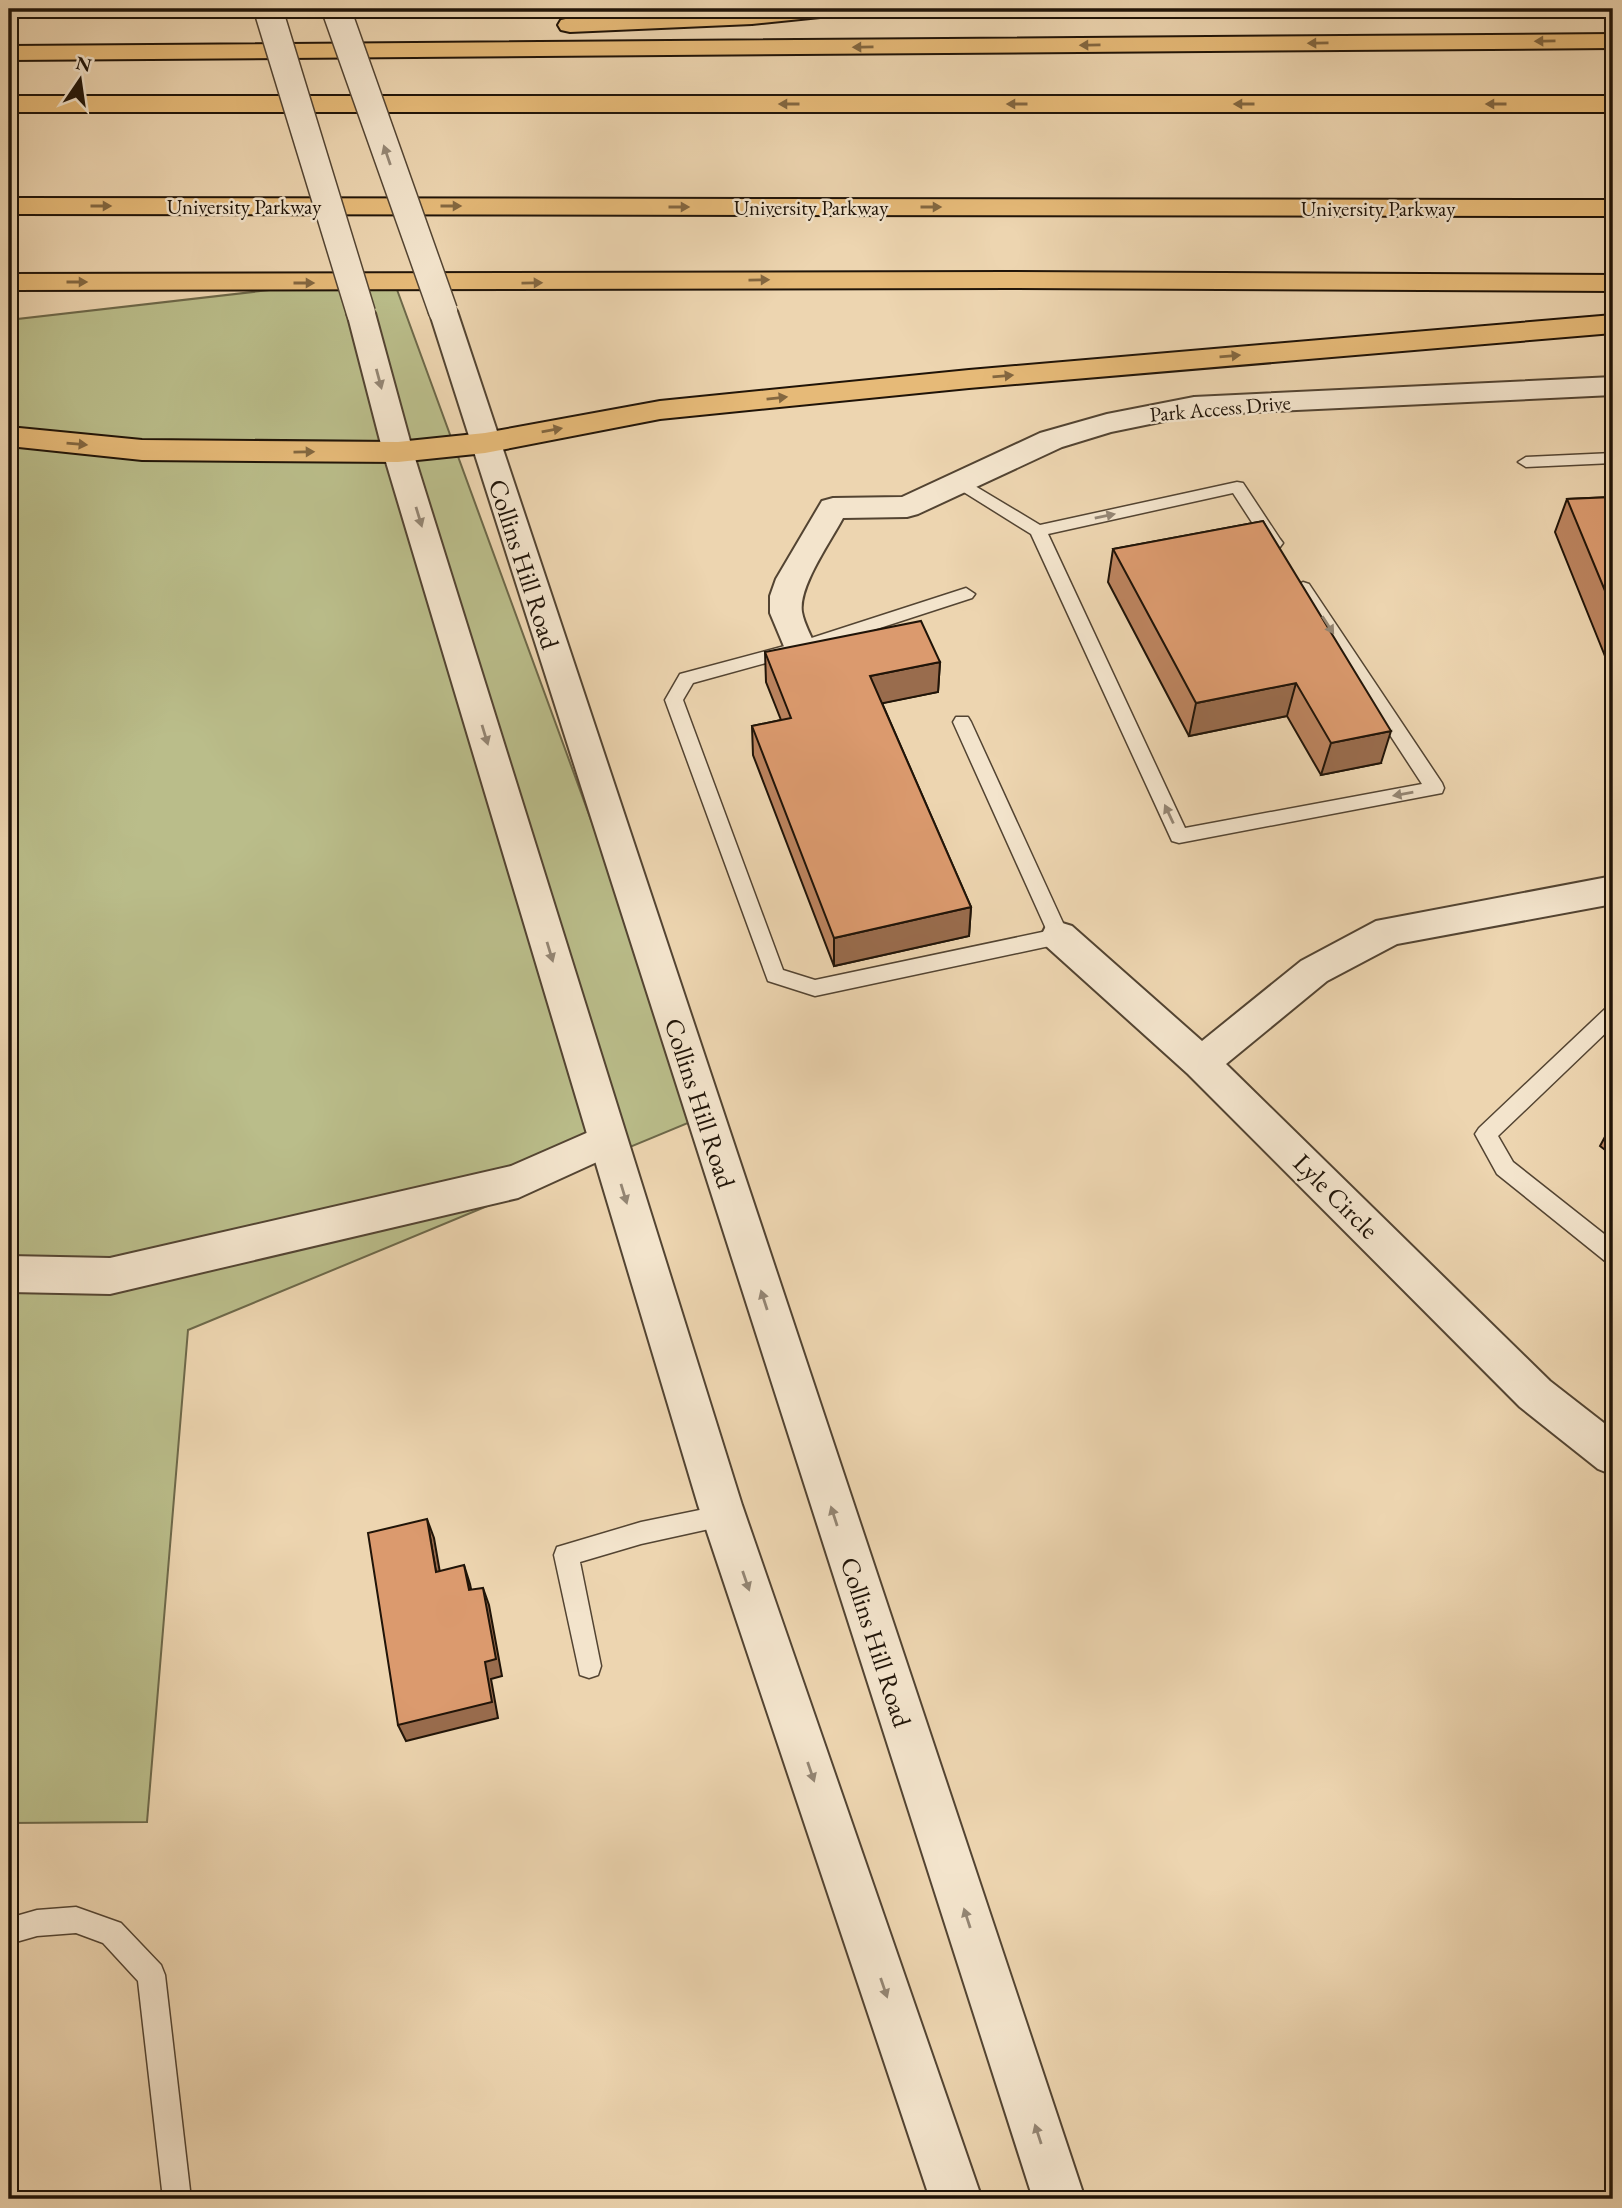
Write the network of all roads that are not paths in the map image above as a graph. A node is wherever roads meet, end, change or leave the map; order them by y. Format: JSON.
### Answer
{"nodes":[{"id":1,"x":268,"y":9,"type":"edge"},
{"id":2,"x":336,"y":9,"type":"edge"},
{"id":3,"x":830,"y":9,"type":"edge"},
{"id":4,"x":1613,"y":41,"type":"edge"},
{"id":5,"x":9,"y":51,"type":"edge"},
{"id":6,"x":9,"y":104,"type":"edge"},
{"id":7,"x":1613,"y":104,"type":"edge"},
{"id":8,"x":9,"y":206,"type":"edge"},
{"id":9,"x":1613,"y":208,"type":"edge"},
{"id":10,"x":9,"y":282,"type":"edge"},
{"id":11,"x":1613,"y":283,"type":"edge"},
{"id":12,"x":1613,"y":324,"type":"edge"},
{"id":13,"x":1613,"y":386,"type":"edge"},
{"id":14,"x":9,"y":437,"type":"edge"},
{"id":15,"x":485,"y":443,"type":"junction"},
{"id":16,"x":398,"y":452,"type":"junction"},
{"id":17,"x":1613,"y":458,"type":"edge"},
{"id":18,"x":1526,"y":463,"type":"dead end"},
{"id":19,"x":960,"y":482,"type":"junction"},
{"id":20,"x":1038,"y":531,"type":"junction"},
{"id":21,"x":966,"y":594,"type":"dead end"},
{"id":22,"x":800,"y":648,"type":"junction"},
{"id":23,"x":961,"y":722,"type":"dead end"},
{"id":24,"x":1613,"y":890,"type":"edge"},
{"id":25,"x":1059,"y":936,"type":"junction"},
{"id":26,"x":1613,"y":1014,"type":"edge"},
{"id":27,"x":1201,"y":1063,"type":"junction"},
{"id":28,"x":607,"y":1140,"type":"junction"},
{"id":29,"x":1613,"y":1254,"type":"edge"},
{"id":30,"x":9,"y":1273,"type":"edge"},
{"id":31,"x":1613,"y":1455,"type":"edge"},
{"id":32,"x":724,"y":1516,"type":"junction"},
{"id":33,"x":589,"y":1666,"type":"dead end"},
{"id":34,"x":9,"y":1931,"type":"edge"},
{"id":35,"x":177,"y":2199,"type":"edge"},
{"id":36,"x":956,"y":2199,"type":"edge"},
{"id":37,"x":1059,"y":2199,"type":"edge"}],
"edges":[{"from":1,"to":16,"type":"street","one_way":true,"bridge":true},
{"from":15,"to":2,"type":"street","name":"Collins Hill Road","one_way":true,"bridge":true},
{"from":3,"to":5,"type":"highway"},
{"from":4,"to":5,"type":"highway","one_way":true},
{"from":7,"to":6,"type":"highway","one_way":true},
{"from":8,"to":9,"type":"highway","name":"University Parkway","one_way":true},
{"from":10,"to":11,"type":"highway","one_way":true},
{"from":15,"to":12,"type":"highway","one_way":true},
{"from":13,"to":19,"type":"street","name":"Park Access Drive"},
{"from":14,"to":16,"type":"highway","one_way":true},
{"from":15,"to":16,"type":"highway"},
{"from":37,"to":15,"type":"street","name":"Collins Hill Road","one_way":true},
{"from":16,"to":28,"type":"street","one_way":true},
{"from":17,"to":18,"type":"lane"},
{"from":19,"to":20,"type":"lane"},
{"from":19,"to":22,"type":"street","name":"Park Access Drive"},
{"from":20,"to":20,"type":"lane","one_way":true},
{"from":21,"to":22,"type":"lane"},
{"from":22,"to":25,"type":"lane"},
{"from":23,"to":25,"type":"lane"},
{"from":24,"to":27,"type":"street"},
{"from":25,"to":27,"type":"street","name":"Lyle Circle"},
{"from":26,"to":29,"type":"lane"},
{"from":27,"to":31,"type":"street","name":"Lyle Circle"},
{"from":28,"to":30,"type":"street"},
{"from":28,"to":32,"type":"street","one_way":true},
{"from":32,"to":33,"type":"lane"},
{"from":32,"to":36,"type":"street","one_way":true},
{"from":34,"to":35,"type":"lane"}]}
